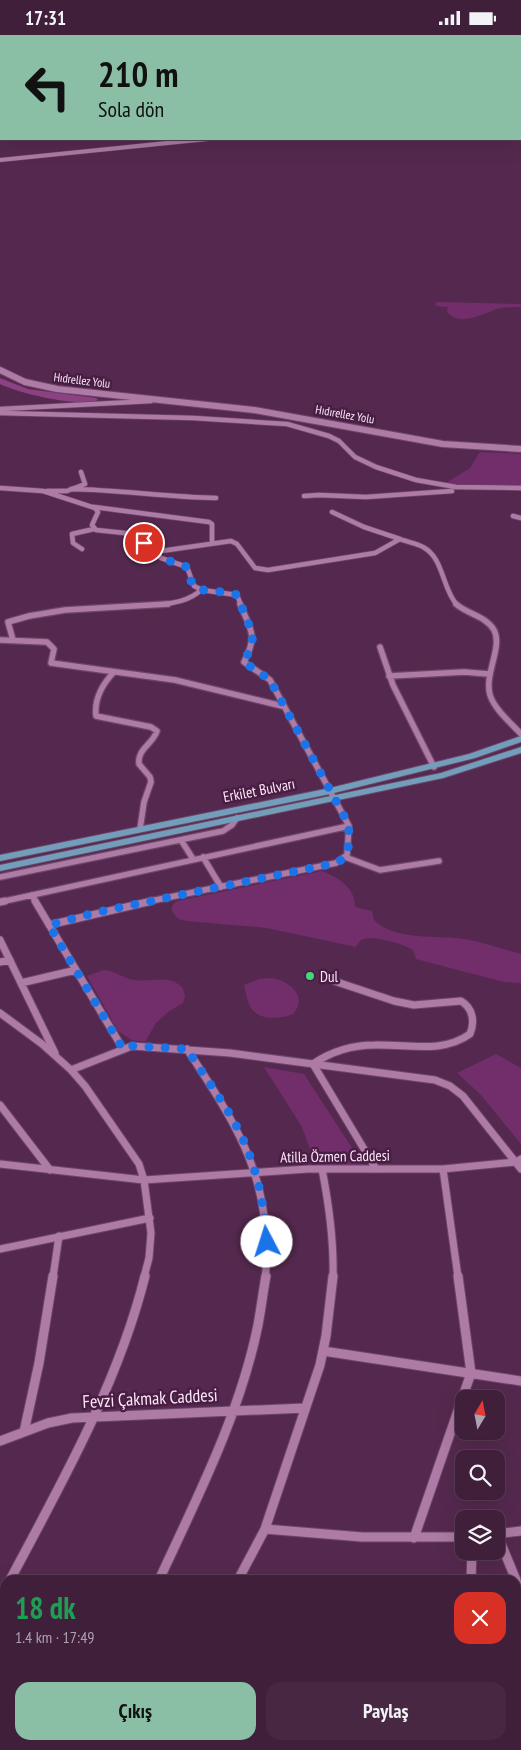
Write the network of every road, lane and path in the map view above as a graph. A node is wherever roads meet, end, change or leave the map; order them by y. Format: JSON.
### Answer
{"nodes":[{"id":1,"x":197,"y":140,"type":"edge"},
{"id":2,"x":0,"y":160,"type":"edge"},
{"id":3,"x":0,"y":370,"type":"edge"},
{"id":4,"x":165,"y":400,"type":"junction"},
{"id":5,"x":0,"y":411,"type":"edge"},
{"id":6,"x":521,"y":449,"type":"edge"},
{"id":7,"x":81,"y":472,"type":"dead end"},
{"id":8,"x":0,"y":488,"type":"edge"},
{"id":9,"x":71,"y":489,"type":"junction"},
{"id":10,"x":476,"y":489,"type":"junction"},
{"id":11,"x":521,"y":489,"type":"edge"},
{"id":12,"x":43,"y":491,"type":"junction"},
{"id":13,"x":304,"y":497,"type":"dead end"},
{"id":14,"x":216,"y":498,"type":"dead end"},
{"id":15,"x":93,"y":507,"type":"junction"},
{"id":16,"x":332,"y":512,"type":"dead end"},
{"id":17,"x":513,"y":516,"type":"dead end"},
{"id":18,"x":521,"y":518,"type":"edge"},
{"id":19,"x":94,"y":529,"type":"junction"},
{"id":20,"x":400,"y":539,"type":"junction"},
{"id":21,"x":212,"y":543,"type":"junction"},
{"id":22,"x":82,"y":549,"type":"dead end"},
{"id":23,"x":154,"y":552,"type":"junction"},
{"id":24,"x":201,"y":590,"type":"junction"},
{"id":25,"x":0,"y":640,"type":"edge"},
{"id":26,"x":13,"y":640,"type":"junction"},
{"id":27,"x":380,"y":647,"type":"dead end"},
{"id":28,"x":113,"y":673,"type":"junction"},
{"id":29,"x":489,"y":674,"type":"junction"},
{"id":30,"x":389,"y":677,"type":"junction"},
{"id":31,"x":282,"y":706,"type":"junction"},
{"id":32,"x":521,"y":734,"type":"edge"},
{"id":33,"x":521,"y":739,"type":"edge"},
{"id":34,"x":521,"y":750,"type":"edge"},
{"id":35,"x":434,"y":767,"type":"junction"},
{"id":36,"x":332,"y":795,"type":"junction"},
{"id":37,"x":237,"y":818,"type":"junction"},
{"id":38,"x":349,"y":825,"type":"junction"},
{"id":39,"x":140,"y":829,"type":"junction"},
{"id":40,"x":181,"y":839,"type":"junction"},
{"id":41,"x":203,"y":857,"type":"junction"},
{"id":42,"x":345,"y":857,"type":"junction"},
{"id":43,"x":0,"y":858,"type":"edge"},
{"id":44,"x":193,"y":859,"type":"junction"},
{"id":45,"x":439,"y":861,"type":"dead end"},
{"id":46,"x":0,"y":868,"type":"edge"},
{"id":47,"x":0,"y":877,"type":"edge"},
{"id":48,"x":220,"y":887,"type":"junction"},
{"id":49,"x":32,"y":895,"type":"junction"},
{"id":50,"x":0,"y":902,"type":"edge"},
{"id":51,"x":49,"y":925,"type":"junction"},
{"id":52,"x":0,"y":939,"type":"edge"},
{"id":53,"x":10,"y":960,"type":"junction"},
{"id":54,"x":0,"y":962,"type":"edge"},
{"id":55,"x":76,"y":970,"type":"junction"},
{"id":56,"x":334,"y":981,"type":"dead end"},
{"id":57,"x":21,"y":983,"type":"junction"},
{"id":58,"x":1,"y":1015,"type":"edge"},
{"id":59,"x":123,"y":1049,"type":"junction"},
{"id":60,"x":187,"y":1049,"type":"junction"},
{"id":61,"x":56,"y":1057,"type":"junction"},
{"id":62,"x":313,"y":1064,"type":"junction"},
{"id":63,"x":71,"y":1070,"type":"junction"},
{"id":64,"x":0,"y":1105,"type":"edge"},
{"id":65,"x":518,"y":1160,"type":"edge"},
{"id":66,"x":0,"y":1164,"type":"edge"},
{"id":67,"x":322,"y":1169,"type":"junction"},
{"id":68,"x":376,"y":1169,"type":"junction"},
{"id":69,"x":443,"y":1169,"type":"junction"},
{"id":70,"x":521,"y":1169,"type":"edge"},
{"id":71,"x":50,"y":1170,"type":"junction"},
{"id":72,"x":256,"y":1173,"type":"junction"},
{"id":73,"x":144,"y":1180,"type":"junction"},
{"id":74,"x":150,"y":1218,"type":"junction"},
{"id":75,"x":59,"y":1236,"type":"junction"},
{"id":76,"x":0,"y":1249,"type":"edge"},
{"id":77,"x":323,"y":1351,"type":"junction"},
{"id":78,"x":470,"y":1373,"type":"junction"},
{"id":79,"x":521,"y":1381,"type":"edge"},
{"id":80,"x":305,"y":1408,"type":"junction"},
{"id":81,"x":232,"y":1410,"type":"junction"},
{"id":82,"x":94,"y":1417,"type":"junction"},
{"id":83,"x":24,"y":1432,"type":"junction"},
{"id":84,"x":0,"y":1441,"type":"edge"},
{"id":85,"x":265,"y":1529,"type":"junction"},
{"id":86,"x":521,"y":1531,"type":"edge"},
{"id":87,"x":505,"y":1533,"type":"edge"},
{"id":88,"x":455,"y":1537,"type":"edge"},
{"id":89,"x":414,"y":1538,"type":"junction"},
{"id":90,"x":505,"y":1553,"type":"edge"},
{"id":91,"x":472,"y":1560,"type":"edge"},
{"id":92,"x":13,"y":1575,"type":"edge"},
{"id":93,"x":161,"y":1575,"type":"edge"},
{"id":94,"x":241,"y":1575,"type":"edge"},
{"id":95,"x":471,"y":1575,"type":"edge"},
{"id":96,"x":514,"y":1575,"type":"edge"}],
"edges":[{"from":1,"to":2,"type":"street"},
{"from":3,"to":4,"type":"street","name":"Hıdrellez Yolu"},
{"from":4,"to":5,"type":"street"},
{"from":4,"to":6,"type":"street","name":"Hıdırellez Yolu"},
{"from":5,"to":10,"type":"street"},
{"from":7,"to":9,"type":"street"},
{"from":8,"to":12,"type":"street"},
{"from":9,"to":12,"type":"street"},
{"from":9,"to":14,"type":"street"},
{"from":10,"to":11,"type":"street"},
{"from":10,"to":13,"type":"street"},
{"from":12,"to":15,"type":"street"},
{"from":15,"to":19,"type":"street"},
{"from":15,"to":21,"type":"street"},
{"from":16,"to":20,"type":"street"},
{"from":17,"to":18,"type":"street"},
{"from":19,"to":22,"type":"street"},
{"from":19,"to":23,"type":"street"},
{"from":20,"to":21,"type":"street"},
{"from":20,"to":29,"type":"street"},
{"from":21,"to":23,"type":"street"},
{"from":23,"to":24,"type":"street"},
{"from":24,"to":26,"type":"street"},
{"from":24,"to":31,"type":"street"},
{"from":25,"to":26,"type":"street"},
{"from":26,"to":28,"type":"street"},
{"from":27,"to":30,"type":"street"},
{"from":28,"to":31,"type":"street"},
{"from":28,"to":39,"type":"street"},
{"from":29,"to":30,"type":"street"},
{"from":29,"to":32,"type":"street"},
{"from":30,"to":35,"type":"street"},
{"from":31,"to":36,"type":"street"},
{"from":33,"to":35,"type":"main road","name":"Erkilet Bulvarı"},
{"from":34,"to":36,"type":"main road","name":"Erkilet Bulvarı"},
{"from":35,"to":36,"type":"main road","name":"Erkilet Bulvarı"},
{"from":36,"to":37,"type":"main road","name":"Erkilet Bulvarı"},
{"from":36,"to":38,"type":"street"},
{"from":36,"to":39,"type":"main road","name":"Erkilet Bulvarı"},
{"from":37,"to":40,"type":"street"},
{"from":37,"to":46,"type":"main road","name":"Erkilet Bulvarı"},
{"from":38,"to":41,"type":"street"},
{"from":38,"to":42,"type":"street"},
{"from":39,"to":43,"type":"main road","name":"Erkilet Bulvarı"},
{"from":40,"to":44,"type":"street"},
{"from":40,"to":47,"type":"street"},
{"from":41,"to":44,"type":"street"},
{"from":41,"to":48,"type":"street"},
{"from":42,"to":45,"type":"street"},
{"from":42,"to":48,"type":"street"},
{"from":44,"to":49,"type":"street"},
{"from":48,"to":51,"type":"street"},
{"from":49,"to":50,"type":"street"},
{"from":49,"to":51,"type":"street"},
{"from":51,"to":55,"type":"street"},
{"from":52,"to":53,"type":"street"},
{"from":53,"to":54,"type":"street"},
{"from":53,"to":57,"type":"street"},
{"from":55,"to":57,"type":"street"},
{"from":55,"to":59,"type":"street"},
{"from":56,"to":62,"type":"street"},
{"from":57,"to":61,"type":"street"},
{"from":58,"to":61,"type":"street"},
{"from":59,"to":60,"type":"street"},
{"from":59,"to":63,"type":"street"},
{"from":60,"to":62,"type":"street"},
{"from":60,"to":72,"type":"street"},
{"from":61,"to":63,"type":"street"},
{"from":62,"to":65,"type":"street"},
{"from":62,"to":68,"type":"street"},
{"from":63,"to":73,"type":"street"},
{"from":64,"to":71,"type":"street"},
{"from":65,"to":69,"type":"street","name":"Atilla Özmen Caddesi"},
{"from":65,"to":70,"type":"street"},
{"from":66,"to":71,"type":"street","name":"Atilla Özmen Caddesi"},
{"from":67,"to":68,"type":"street","name":"Atilla Özmen Caddesi"},
{"from":67,"to":72,"type":"street","name":"Atilla Özmen Caddesi"},
{"from":67,"to":77,"type":"street"},
{"from":68,"to":69,"type":"street","name":"Atilla Özmen Caddesi"},
{"from":69,"to":78,"type":"street"},
{"from":71,"to":73,"type":"street","name":"Atilla Özmen Caddesi"},
{"from":72,"to":73,"type":"street","name":"Atilla Özmen Caddesi"},
{"from":72,"to":81,"type":"street"},
{"from":73,"to":74,"type":"street"},
{"from":74,"to":75,"type":"street"},
{"from":74,"to":82,"type":"street"},
{"from":75,"to":76,"type":"street"},
{"from":75,"to":83,"type":"street"},
{"from":77,"to":78,"type":"street"},
{"from":77,"to":80,"type":"street"},
{"from":78,"to":79,"type":"street"},
{"from":78,"to":89,"type":"street"},
{"from":80,"to":81,"type":"street","name":"Fevzi Çakmak Caddesi"},
{"from":80,"to":85,"type":"street"},
{"from":81,"to":82,"type":"street","name":"Fevzi Çakmak Caddesi"},
{"from":81,"to":93,"type":"street"},
{"from":82,"to":83,"type":"street","name":"Fevzi Çakmak Caddesi"},
{"from":82,"to":92,"type":"street"},
{"from":83,"to":84,"type":"street","name":"Fevzi Çakmak Caddesi"},
{"from":85,"to":89,"type":"street"},
{"from":85,"to":94,"type":"street"},
{"from":86,"to":87,"type":"street"},
{"from":88,"to":89,"type":"street"},
{"from":90,"to":96,"type":"street"},
{"from":91,"to":95,"type":"street"}]}
